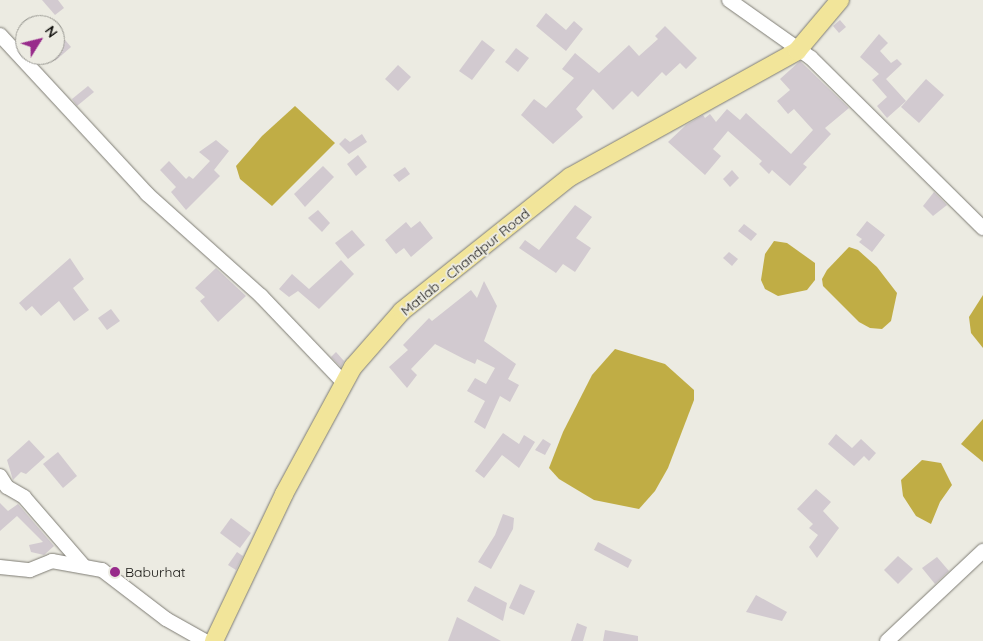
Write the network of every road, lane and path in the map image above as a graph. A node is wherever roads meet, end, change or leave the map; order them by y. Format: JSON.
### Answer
{"nodes":[{"id":1,"x":729,"y":0,"type":"edge"},
{"id":2,"x":840,"y":0,"type":"edge"},
{"id":3,"x":0,"y":35,"type":"edge"},
{"id":4,"x":797,"y":50,"type":"junction"},
{"id":5,"x":983,"y":228,"type":"edge"},
{"id":6,"x":344,"y":383,"type":"junction"},
{"id":7,"x":0,"y":476,"type":"edge"},
{"id":8,"x":983,"y":551,"type":"edge"},
{"id":9,"x":83,"y":565,"type":"junction"},
{"id":10,"x":0,"y":567,"type":"edge"},
{"id":11,"x":205,"y":641,"type":"edge"},
{"id":12,"x":214,"y":641,"type":"edge"},
{"id":13,"x":887,"y":641,"type":"edge"}],
"edges":[{"from":1,"to":4,"type":"street"},
{"from":2,"to":4,"type":"main road","name":"Matlab - Chandpur Road"},
{"from":3,"to":6,"type":"street"},
{"from":4,"to":5,"type":"street"},
{"from":4,"to":6,"type":"main road","name":"Matlab - Chandpur Road"},
{"from":6,"to":12,"type":"main road","name":"Matlab - Chandpur Road"},
{"from":7,"to":9,"type":"street"},
{"from":8,"to":13,"type":"street"},
{"from":9,"to":10,"type":"street"},
{"from":9,"to":11,"type":"street"}]}
